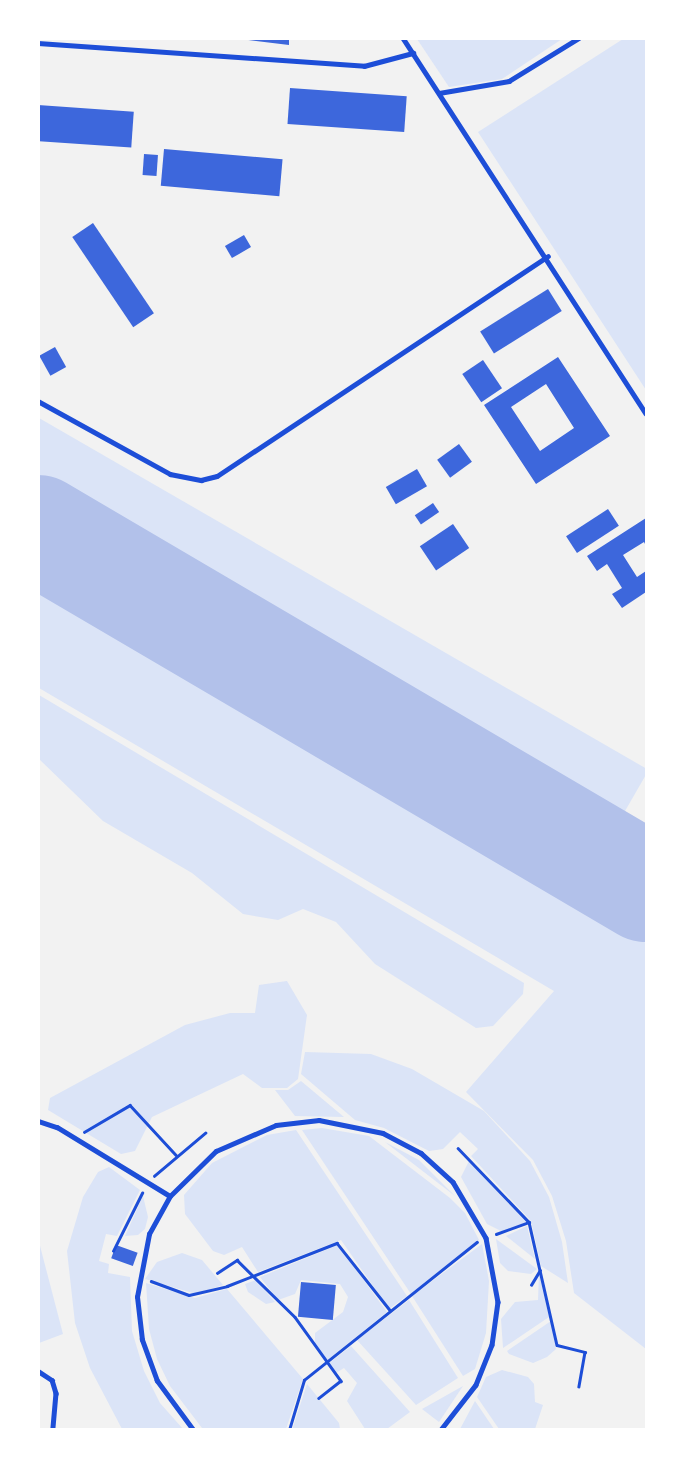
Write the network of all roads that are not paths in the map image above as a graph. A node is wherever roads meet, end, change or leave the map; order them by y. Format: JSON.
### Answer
{"nodes":[{"id":1,"x":403,"y":38,"type":"edge"},
{"id":2,"x":579,"y":38,"type":"edge"},
{"id":3,"x":38,"y":43,"type":"edge"},
{"id":4,"x":413,"y":53,"type":"junction"},
{"id":5,"x":439,"y":93,"type":"junction"},
{"id":6,"x":548,"y":256,"type":"junction"},
{"id":7,"x":38,"y":401,"type":"edge"},
{"id":8,"x":646,"y":413,"type":"edge"},
{"id":9,"x":38,"y":1121,"type":"edge"},
{"id":10,"x":170,"y":1196,"type":"junction"},
{"id":11,"x":38,"y":1371,"type":"edge"},
{"id":12,"x":53,"y":1430,"type":"edge"},
{"id":13,"x":193,"y":1430,"type":"edge"},
{"id":14,"x":441,"y":1430,"type":"edge"}],
"edges":[{"from":1,"to":4,"type":"lane"},
{"from":2,"to":5,"type":"lane"},
{"from":3,"to":4,"type":"lane"},
{"from":4,"to":5,"type":"lane"},
{"from":5,"to":6,"type":"lane"},
{"from":6,"to":7,"type":"lane"},
{"from":6,"to":8,"type":"lane"},
{"from":9,"to":10,"type":"lane"},
{"from":10,"to":13,"type":"lane"},
{"from":10,"to":14,"type":"lane"},
{"from":11,"to":12,"type":"lane"}]}
